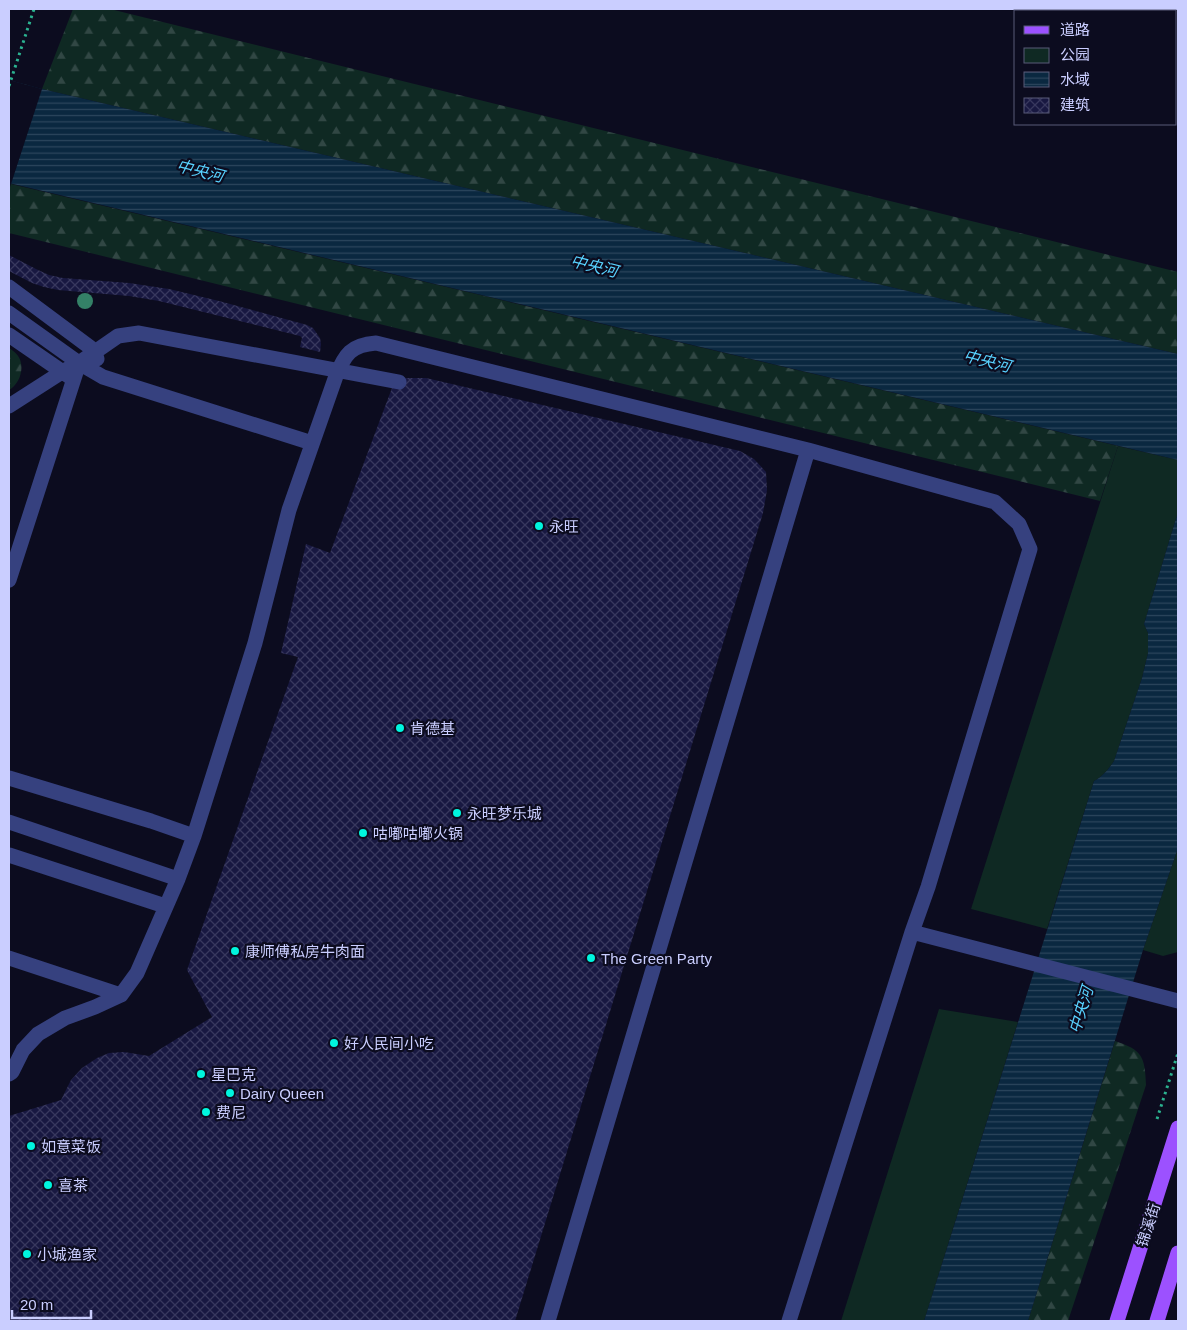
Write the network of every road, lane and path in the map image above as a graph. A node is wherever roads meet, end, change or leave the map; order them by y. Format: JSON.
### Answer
{"nodes":[{"id":1,"x":34,"y":9,"type":"edge"},
{"id":2,"x":9,"y":86,"type":"edge"},
{"id":3,"x":9,"y":287,"type":"edge"},
{"id":4,"x":9,"y":313,"type":"edge"},
{"id":5,"x":9,"y":335,"type":"edge"},
{"id":6,"x":95,"y":351,"type":"junction"},
{"id":7,"x":79,"y":363,"type":"junction"},
{"id":8,"x":68,"y":376,"type":"junction"},
{"id":9,"x":103,"y":377,"type":"junction"},
{"id":10,"x":400,"y":382,"type":"dead end"},
{"id":11,"x":9,"y":406,"type":"edge"},
{"id":12,"x":312,"y":443,"type":"junction"},
{"id":13,"x":808,"y":450,"type":"junction"},
{"id":14,"x":9,"y":580,"type":"edge"},
{"id":15,"x":9,"y":778,"type":"edge"},
{"id":16,"x":9,"y":822,"type":"edge"},
{"id":17,"x":194,"y":836,"type":"junction"},
{"id":18,"x":9,"y":855,"type":"edge"},
{"id":19,"x":178,"y":879,"type":"junction"},
{"id":20,"x":165,"y":906,"type":"junction"},
{"id":21,"x":912,"y":932,"type":"junction"},
{"id":22,"x":9,"y":958,"type":"edge"},
{"id":23,"x":121,"y":995,"type":"junction"},
{"id":24,"x":1178,"y":1001,"type":"edge"},
{"id":25,"x":9,"y":1074,"type":"edge"},
{"id":26,"x":1178,"y":1128,"type":"edge"},
{"id":27,"x":1178,"y":1253,"type":"edge"},
{"id":28,"x":548,"y":1321,"type":"edge"},
{"id":29,"x":789,"y":1321,"type":"edge"},
{"id":30,"x":1117,"y":1321,"type":"edge"},
{"id":31,"x":1157,"y":1321,"type":"edge"}],
"edges":[{"from":1,"to":2,"type":"path"},
{"from":3,"to":6,"type":"lane"},
{"from":4,"to":7,"type":"lane"},
{"from":5,"to":8,"type":"lane"},
{"from":6,"to":7,"type":"lane"},
{"from":6,"to":9,"type":"lane"},
{"from":6,"to":10,"type":"lane"},
{"from":7,"to":8,"type":"lane"},
{"from":7,"to":9,"type":"lane"},
{"from":8,"to":9,"type":"lane"},
{"from":8,"to":11,"type":"lane"},
{"from":8,"to":14,"type":"lane"},
{"from":9,"to":12,"type":"lane"},
{"from":12,"to":13,"type":"lane"},
{"from":12,"to":17,"type":"lane"},
{"from":13,"to":21,"type":"lane"},
{"from":13,"to":28,"type":"lane"},
{"from":15,"to":17,"type":"lane"},
{"from":16,"to":19,"type":"lane"},
{"from":17,"to":19,"type":"lane"},
{"from":18,"to":20,"type":"lane"},
{"from":19,"to":20,"type":"lane"},
{"from":20,"to":23,"type":"lane"},
{"from":21,"to":24,"type":"lane"},
{"from":21,"to":29,"type":"lane"},
{"from":22,"to":23,"type":"lane"},
{"from":23,"to":25,"type":"lane"},
{"from":26,"to":30,"type":"main road","name":"锦溪街"},
{"from":27,"to":31,"type":"main road"}]}
